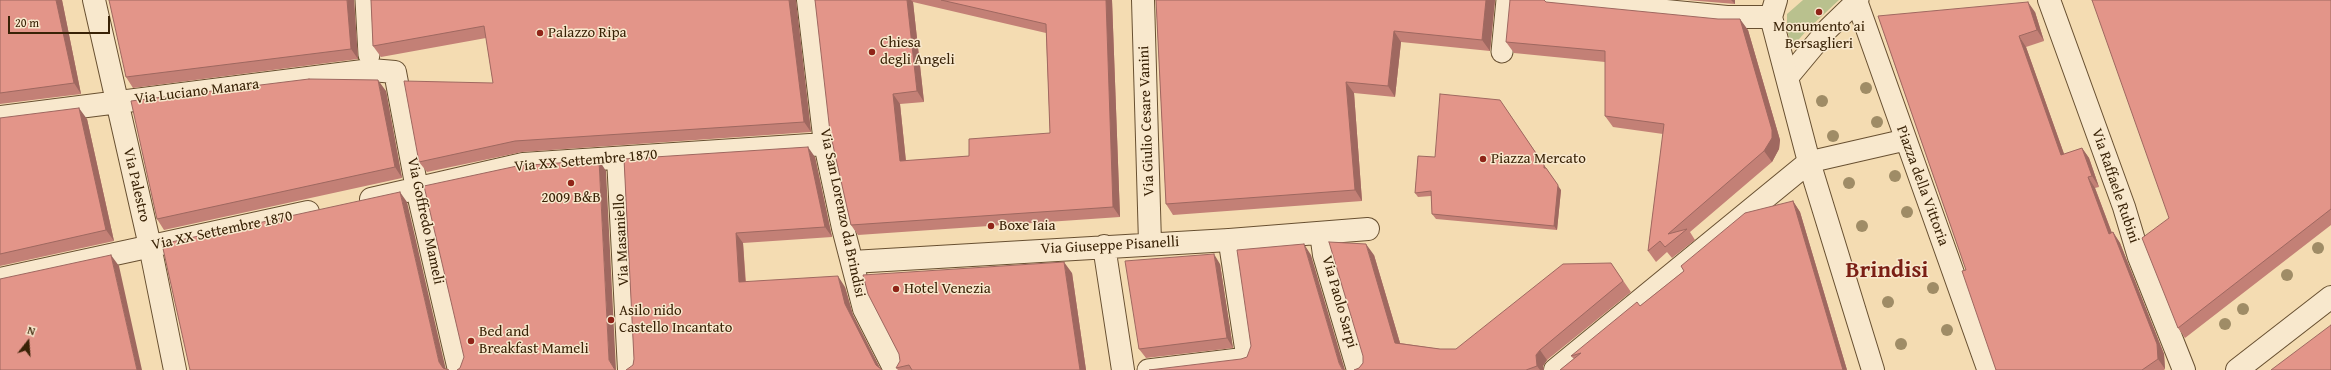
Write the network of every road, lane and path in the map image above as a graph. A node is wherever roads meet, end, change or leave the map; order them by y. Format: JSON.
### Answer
{"nodes":[{"id":1,"x":94,"y":0,"type":"edge"},
{"id":2,"x":366,"y":0,"type":"edge"},
{"id":3,"x":808,"y":0,"type":"edge"},
{"id":4,"x":1143,"y":0,"type":"edge"},
{"id":5,"x":1507,"y":0,"type":"edge"},
{"id":6,"x":1555,"y":0,"type":"edge"},
{"id":7,"x":2049,"y":0,"type":"edge"},
{"id":8,"x":1858,"y":1,"type":"edge"},
{"id":9,"x":1620,"y":3,"type":"edge"},
{"id":10,"x":1774,"y":8,"type":"edge"},
{"id":11,"x":1502,"y":52,"type":"dead end"},
{"id":12,"x":370,"y":55,"type":"dead end"},
{"id":13,"x":395,"y":72,"type":"joint"},
{"id":14,"x":1788,"y":77,"type":"junction"},
{"id":15,"x":118,"y":102,"type":"junction"},
{"id":16,"x":0,"y":117,"type":"edge"},
{"id":17,"x":1905,"y":140,"type":"junction"},
{"id":18,"x":825,"y":144,"type":"junction"},
{"id":19,"x":618,"y":158,"type":"junction"},
{"id":20,"x":1809,"y":162,"type":"junction"},
{"id":21,"x":417,"y":189,"type":"junction"},
{"id":22,"x":348,"y":203,"type":"edge"},
{"id":23,"x":325,"y":208,"type":"edge"},
{"id":24,"x":1368,"y":229,"type":"dead end"},
{"id":25,"x":1321,"y":233,"type":"junction"},
{"id":26,"x":1229,"y":240,"type":"junction"},
{"id":27,"x":1150,"y":243,"type":"junction"},
{"id":28,"x":150,"y":246,"type":"junction"},
{"id":29,"x":1104,"y":246,"type":"junction"},
{"id":30,"x":852,"y":262,"type":"junction"},
{"id":31,"x":0,"y":279,"type":"edge"},
{"id":32,"x":2331,"y":297,"type":"edge"},
{"id":33,"x":175,"y":370,"type":"edge"},
{"id":34,"x":458,"y":370,"type":"edge"},
{"id":35,"x":629,"y":370,"type":"edge"},
{"id":36,"x":895,"y":370,"type":"edge"},
{"id":37,"x":1123,"y":370,"type":"edge"},
{"id":38,"x":1148,"y":370,"type":"edge"},
{"id":39,"x":1358,"y":370,"type":"edge"},
{"id":40,"x":1555,"y":370,"type":"edge"},
{"id":41,"x":1873,"y":370,"type":"edge"},
{"id":42,"x":1988,"y":370,"type":"edge"},
{"id":43,"x":2184,"y":370,"type":"edge"},
{"id":44,"x":2238,"y":370,"type":"edge"}],
"edges":[{"from":1,"to":15,"type":"street","name":"Via Palestro"},
{"from":2,"to":12,"type":"street"},
{"from":3,"to":18,"type":"street","name":"Via San Lorenzo da Brindisi"},
{"from":4,"to":27,"type":"street","name":"Via Giulio Cesare Vanini"},
{"from":5,"to":11,"type":"street"},
{"from":6,"to":9,"type":"street"},
{"from":7,"to":43,"type":"street","name":"Via Raffaele Rubini"},
{"from":8,"to":14,"type":"street","name":"Piazza della Vittoria"},
{"from":8,"to":17,"type":"street","name":"Piazza della Vittoria"},
{"from":9,"to":10,"type":"street"},
{"from":10,"to":14,"type":"street"},
{"from":13,"to":15,"type":"street","name":"Via Luciano Manara"},
{"from":13,"to":21,"type":"street","name":"Via Goffredo Mameli"},
{"from":14,"to":20,"type":"street"},
{"from":15,"to":16,"type":"street","name":"Via Luciano Manara"},
{"from":15,"to":28,"type":"street","name":"Via Palestro"},
{"from":17,"to":20,"type":"street"},
{"from":17,"to":42,"type":"street","name":"Piazza della Vittoria"},
{"from":18,"to":19,"type":"street","name":"Via XX Settembre 1870"},
{"from":18,"to":30,"type":"street","name":"Via San Lorenzo da Brindisi"},
{"from":19,"to":21,"type":"street","name":"Via XX Settembre 1870"},
{"from":19,"to":35,"type":"street","name":"Via Masaniello"},
{"from":20,"to":40,"type":"street"},
{"from":20,"to":41,"type":"street"},
{"from":21,"to":22,"type":"street","name":"Via XX Settembre 1870"},
{"from":21,"to":34,"type":"street","name":"Via Goffredo Mameli"},
{"from":23,"to":28,"type":"street","name":"Via XX Settembre 1870"},
{"from":24,"to":25,"type":"street","name":"Via Giuseppe Pisanelli"},
{"from":25,"to":26,"type":"street","name":"Via Giuseppe Pisanelli"},
{"from":25,"to":39,"type":"street","name":"Via Paolo Sarpi"},
{"from":26,"to":27,"type":"street","name":"Via Giuseppe Pisanelli"},
{"from":26,"to":38,"type":"street"},
{"from":27,"to":29,"type":"street","name":"Via Giuseppe Pisanelli"},
{"from":28,"to":31,"type":"street","name":"Via XX Settembre 1870"},
{"from":28,"to":33,"type":"street","name":"Via Palestro"},
{"from":29,"to":30,"type":"street","name":"Via Giuseppe Pisanelli"},
{"from":29,"to":37,"type":"street"},
{"from":30,"to":36,"type":"street","name":"Via San Lorenzo da Brindisi"},
{"from":32,"to":44,"type":"street"}]}
